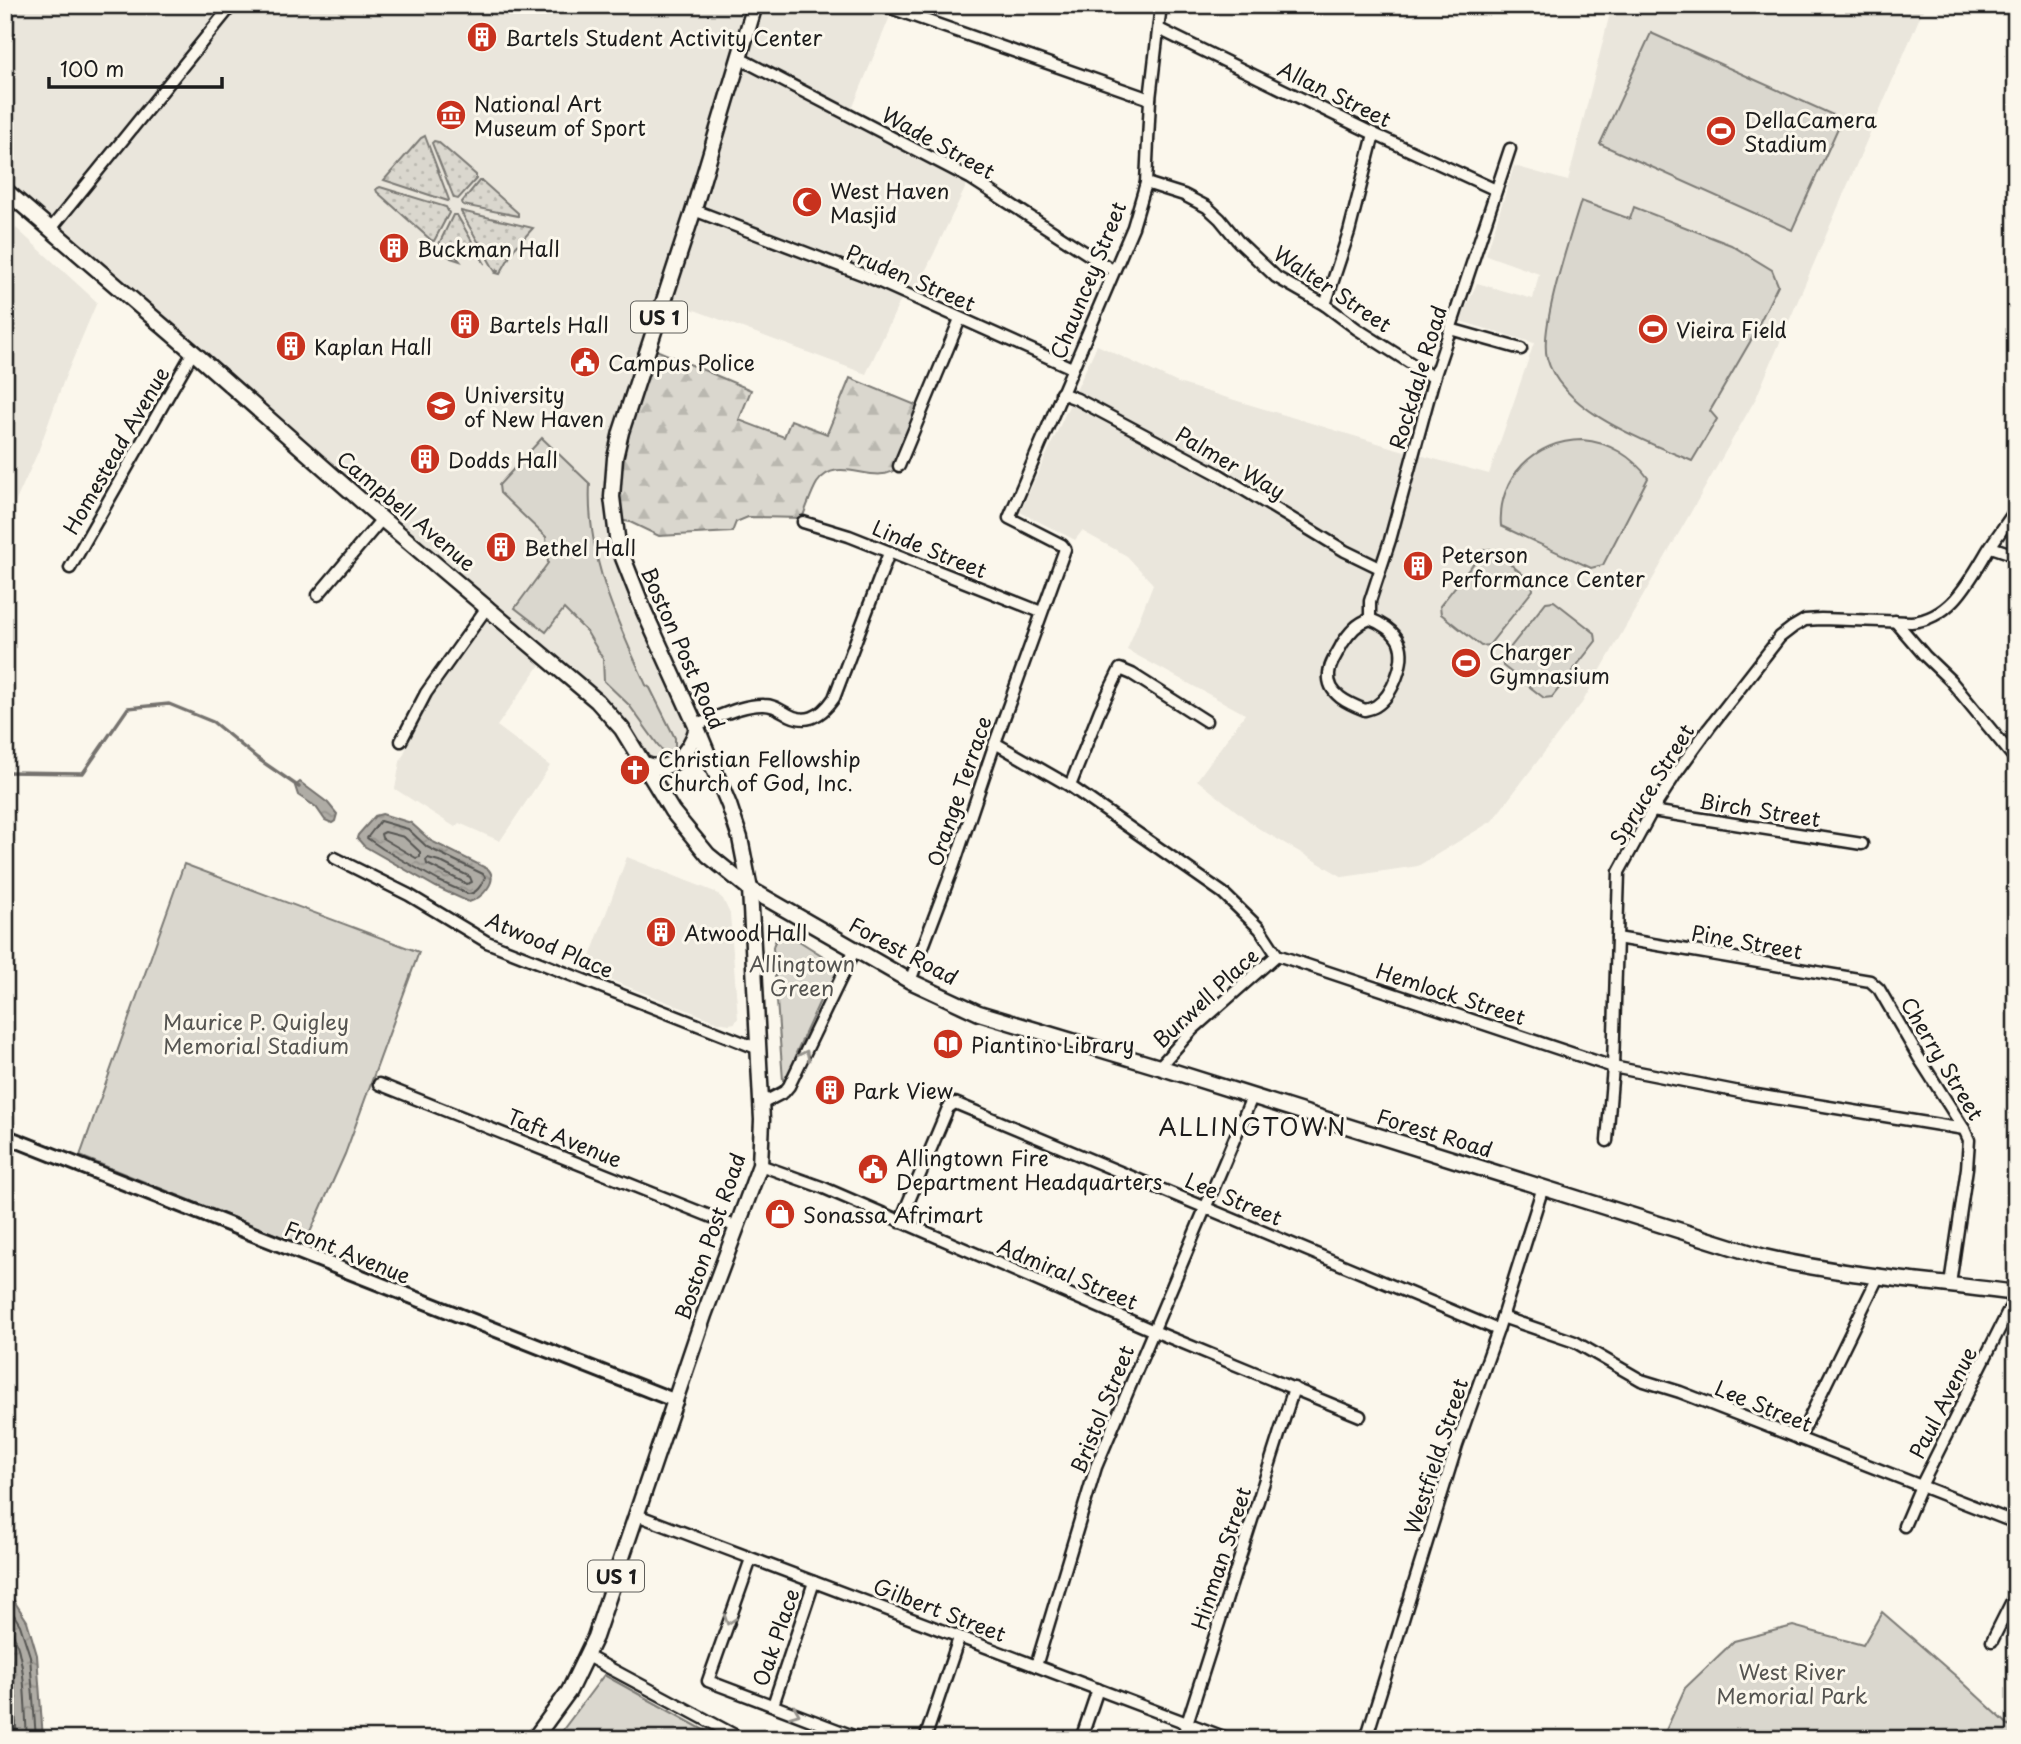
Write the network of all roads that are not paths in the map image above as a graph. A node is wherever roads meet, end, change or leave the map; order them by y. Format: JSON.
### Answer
{"nodes":[{"id":1,"x":755,"y":5,"type":"edge"},
{"id":2,"x":882,"y":5,"type":"edge"},
{"id":3,"x":1161,"y":5,"type":"edge"},
{"id":4,"x":230,"y":6,"type":"edge"},
{"id":5,"x":1159,"y":29,"type":"junction"},
{"id":6,"x":739,"y":58,"type":"junction"},
{"id":7,"x":1150,"y":99,"type":"junction"},
{"id":8,"x":1374,"y":134,"type":"junction"},
{"id":9,"x":1510,"y":149,"type":"dead end"},
{"id":10,"x":1146,"y":183,"type":"junction"},
{"id":11,"x":1496,"y":190,"type":"junction"},
{"id":12,"x":5,"y":191,"type":"edge"},
{"id":13,"x":694,"y":210,"type":"junction"},
{"id":14,"x":50,"y":230,"type":"junction"},
{"id":15,"x":1114,"y":271,"type":"junction"},
{"id":16,"x":1325,"y":305,"type":"junction"},
{"id":17,"x":960,"y":319,"type":"junction"},
{"id":18,"x":1450,"y":329,"type":"junction"},
{"id":19,"x":1521,"y":349,"type":"dead end"},
{"id":20,"x":193,"y":352,"type":"junction"},
{"id":21,"x":1072,"y":368,"type":"junction"},
{"id":22,"x":1434,"y":377,"type":"junction"},
{"id":23,"x":1061,"y":393,"type":"junction"},
{"id":24,"x":899,"y":466,"type":"dead end"},
{"id":25,"x":2016,"y":509,"type":"edge"},
{"id":26,"x":382,"y":519,"type":"junction"},
{"id":27,"x":803,"y":522,"type":"dead end"},
{"id":28,"x":1991,"y":547,"type":"junction"},
{"id":29,"x":889,"y":553,"type":"junction"},
{"id":30,"x":2016,"y":561,"type":"edge"},
{"id":31,"x":70,"y":568,"type":"dead end"},
{"id":32,"x":1380,"y":568,"type":"junction"},
{"id":33,"x":318,"y":596,"type":"dead end"},
{"id":34,"x":488,"y":607,"type":"junction"},
{"id":35,"x":1041,"y":612,"type":"junction"},
{"id":36,"x":1370,"y":619,"type":"junction"},
{"id":37,"x":1895,"y":621,"type":"junction"},
{"id":38,"x":1206,"y":721,"type":"dead end"},
{"id":39,"x":696,"y":726,"type":"junction"},
{"id":40,"x":401,"y":741,"type":"dead end"},
{"id":41,"x":995,"y":743,"type":"junction"},
{"id":42,"x":2016,"y":761,"type":"edge"},
{"id":43,"x":644,"y":764,"type":"junction"},
{"id":44,"x":1070,"y":786,"type":"junction"},
{"id":45,"x":1652,"y":811,"type":"junction"},
{"id":46,"x":1862,"y":844,"type":"dead end"},
{"id":47,"x":335,"y":858,"type":"dead end"},
{"id":48,"x":750,"y":889,"type":"junction"},
{"id":49,"x":1617,"y":938,"type":"junction"},
{"id":50,"x":855,"y":949,"type":"junction"},
{"id":51,"x":1277,"y":956,"type":"junction"},
{"id":52,"x":910,"y":981,"type":"junction"},
{"id":53,"x":1870,"y":981,"type":"joint"},
{"id":54,"x":759,"y":1049,"type":"junction"},
{"id":55,"x":1159,"y":1067,"type":"junction"},
{"id":56,"x":1613,"y":1067,"type":"junction"},
{"id":57,"x":379,"y":1084,"type":"dead end"},
{"id":58,"x":1252,"y":1097,"type":"junction"},
{"id":59,"x":761,"y":1104,"type":"junction"},
{"id":60,"x":1964,"y":1129,"type":"junction"},
{"id":61,"x":5,"y":1136,"type":"edge"},
{"id":62,"x":1607,"y":1142,"type":"dead end"},
{"id":63,"x":760,"y":1164,"type":"junction"},
{"id":64,"x":1543,"y":1187,"type":"junction"},
{"id":65,"x":1207,"y":1207,"type":"junction"},
{"id":66,"x":900,"y":1222,"type":"junction"},
{"id":67,"x":737,"y":1227,"type":"junction"},
{"id":68,"x":1878,"y":1277,"type":"junction"},
{"id":69,"x":1950,"y":1284,"type":"junction"},
{"id":70,"x":2016,"y":1294,"type":"edge"},
{"id":71,"x":1502,"y":1317,"type":"junction"},
{"id":72,"x":1498,"y":1329,"type":"junction"},
{"id":73,"x":1154,"y":1331,"type":"junction"},
{"id":74,"x":1294,"y":1388,"type":"junction"},
{"id":75,"x":676,"y":1401,"type":"junction"},
{"id":76,"x":1360,"y":1416,"type":"dead end"},
{"id":77,"x":1799,"y":1439,"type":"junction"},
{"id":78,"x":1921,"y":1486,"type":"junction"},
{"id":79,"x":637,"y":1515,"type":"junction"},
{"id":80,"x":2016,"y":1523,"type":"edge"},
{"id":81,"x":1904,"y":1526,"type":"dead end"},
{"id":82,"x":751,"y":1559,"type":"junction"},
{"id":83,"x":814,"y":1582,"type":"junction"},
{"id":84,"x":2016,"y":1593,"type":"edge"},
{"id":85,"x":959,"y":1638,"type":"junction"},
{"id":86,"x":1992,"y":1641,"type":"dead end"},
{"id":87,"x":587,"y":1656,"type":"junction"},
{"id":88,"x":1036,"y":1665,"type":"junction"},
{"id":89,"x":1098,"y":1689,"type":"junction"},
{"id":90,"x":773,"y":1705,"type":"junction"},
{"id":91,"x":1187,"y":1723,"type":"junction"},
{"id":92,"x":534,"y":1739,"type":"edge"},
{"id":93,"x":742,"y":1739,"type":"edge"},
{"id":94,"x":861,"y":1739,"type":"edge"},
{"id":95,"x":925,"y":1739,"type":"edge"},
{"id":96,"x":1081,"y":1739,"type":"edge"},
{"id":97,"x":1182,"y":1739,"type":"edge"},
{"id":98,"x":1229,"y":1739,"type":"edge"},
{"id":99,"x":1366,"y":1739,"type":"edge"}],
"edges":[{"from":1,"to":6,"type":"main road","name":"Boston Post Road","number":"US 1"},
{"from":2,"to":7,"type":"street"},
{"from":3,"to":5,"type":"street","name":"Chauncey Street"},
{"from":4,"to":14,"type":"street"},
{"from":5,"to":7,"type":"street","name":"Chauncey Street"},
{"from":5,"to":8,"type":"street","name":"Allan Street"},
{"from":6,"to":13,"type":"main road","name":"Boston Post Road","number":"US 1"},
{"from":6,"to":15,"type":"street","name":"Wade Street"},
{"from":7,"to":10,"type":"street","name":"Chauncey Street"},
{"from":8,"to":11,"type":"street","name":"Allan Street"},
{"from":8,"to":16,"type":"street"},
{"from":9,"to":11,"type":"street","name":"Rockdale Road"},
{"from":10,"to":15,"type":"street","name":"Chauncey Street"},
{"from":10,"to":16,"type":"street","name":"Walter Street"},
{"from":11,"to":18,"type":"street","name":"Rockdale Road"},
{"from":12,"to":14,"type":"main road","name":"Campbell Avenue"},
{"from":13,"to":17,"type":"street","name":"Pruden Street"},
{"from":13,"to":39,"type":"main road","name":"Boston Post Road","number":"US 1"},
{"from":14,"to":20,"type":"main road","name":"Campbell Avenue"},
{"from":15,"to":21,"type":"street","name":"Chauncey Street"},
{"from":16,"to":22,"type":"street","name":"Walter Street"},
{"from":17,"to":21,"type":"street","name":"Pruden Street"},
{"from":17,"to":24,"type":"street"},
{"from":18,"to":19,"type":"street"},
{"from":18,"to":22,"type":"street","name":"Rockdale Road"},
{"from":20,"to":26,"type":"main road","name":"Campbell Avenue"},
{"from":20,"to":31,"type":"street","name":"Homestead Avenue"},
{"from":21,"to":23,"type":"street","name":"Chauncey Street"},
{"from":22,"to":32,"type":"street","name":"Rockdale Road"},
{"from":23,"to":32,"type":"street","name":"Palmer Way"},
{"from":23,"to":35,"type":"street","name":"Chauncey Street"},
{"from":25,"to":28,"type":"street"},
{"from":26,"to":33,"type":"street"},
{"from":26,"to":34,"type":"main road","name":"Campbell Avenue"},
{"from":27,"to":29,"type":"street","name":"Linde Street"},
{"from":28,"to":30,"type":"street"},
{"from":28,"to":37,"type":"street"},
{"from":29,"to":35,"type":"street","name":"Linde Street"},
{"from":29,"to":39,"type":"street"},
{"from":32,"to":36,"type":"street","name":"Rockdale Road"},
{"from":34,"to":40,"type":"street"},
{"from":34,"to":43,"type":"main road","name":"Campbell Avenue"},
{"from":35,"to":41,"type":"street","name":"Orange Terrace"},
{"from":36,"to":36,"type":"street"},
{"from":37,"to":42,"type":"street"},
{"from":37,"to":45,"type":"street","name":"Spruce Street"},
{"from":38,"to":44,"type":"street"},
{"from":39,"to":43,"type":"main road"},
{"from":39,"to":48,"type":"main road","name":"Boston Post Road","number":"US 1"},
{"from":41,"to":44,"type":"street"},
{"from":41,"to":52,"type":"street","name":"Orange Terrace"},
{"from":43,"to":48,"type":"main road","name":"Campbell Avenue"},
{"from":44,"to":51,"type":"street"},
{"from":45,"to":46,"type":"street","name":"Birch Street"},
{"from":45,"to":49,"type":"street","name":"Spruce Street"},
{"from":47,"to":54,"type":"street","name":"Atwood Place"},
{"from":48,"to":50,"type":"main road","name":"Forest Road"},
{"from":48,"to":54,"type":"main road","name":"Boston Post Road","number":"US 1"},
{"from":49,"to":53,"type":"street","name":"Pine Street"},
{"from":49,"to":56,"type":"street","name":"Spruce Street"},
{"from":50,"to":52,"type":"main road","name":"Forest Road"},
{"from":59,"to":50,"type":"street","one_way":true},
{"from":51,"to":55,"type":"street","name":"Burwell Place"},
{"from":51,"to":56,"type":"street","name":"Hemlock Street"},
{"from":52,"to":55,"type":"main road","name":"Forest Road"},
{"from":53,"to":60,"type":"street","name":"Cherry Street"},
{"from":54,"to":59,"type":"main road","name":"Boston Post Road","number":"US 1"},
{"from":55,"to":58,"type":"main road","name":"Forest Road"},
{"from":56,"to":60,"type":"street","name":"Hemlock Street"},
{"from":56,"to":62,"type":"street","name":"Spruce Street"},
{"from":57,"to":67,"type":"street","name":"Taft Avenue"},
{"from":58,"to":64,"type":"main road","name":"Forest Road"},
{"from":58,"to":65,"type":"street","name":"Bristol Street"},
{"from":59,"to":63,"type":"main road","name":"Boston Post Road","number":"US 1"},
{"from":60,"to":69,"type":"street","name":"Cherry Street"},
{"from":61,"to":75,"type":"street","name":"Front Avenue"},
{"from":63,"to":66,"type":"street","name":"Admiral Street"},
{"from":63,"to":67,"type":"main road","name":"Boston Post Road","number":"US 1"},
{"from":64,"to":68,"type":"main road","name":"Forest Road"},
{"from":64,"to":71,"type":"street","name":"Westfield Street"},
{"from":65,"to":66,"type":"street","name":"Lee Street"},
{"from":65,"to":72,"type":"street","name":"Lee Street"},
{"from":65,"to":73,"type":"street","name":"Bristol Street"},
{"from":66,"to":73,"type":"street","name":"Admiral Street"},
{"from":67,"to":75,"type":"main road","name":"Boston Post Road","number":"US 1"},
{"from":68,"to":69,"type":"main road","name":"Forest Road"},
{"from":68,"to":77,"type":"street"},
{"from":69,"to":70,"type":"main road","name":"Forest Road"},
{"from":70,"to":78,"type":"street","name":"Paul Avenue"},
{"from":71,"to":72,"type":"street","name":"Westfield Street"},
{"from":71,"to":77,"type":"street","name":"Lee Street"},
{"from":72,"to":99,"type":"street","name":"Westfield Street"},
{"from":73,"to":74,"type":"street","name":"Admiral Street"},
{"from":73,"to":88,"type":"street","name":"Bristol Street"},
{"from":74,"to":76,"type":"street","name":"Admiral Street"},
{"from":74,"to":91,"type":"street","name":"Hinman Street"},
{"from":75,"to":79,"type":"main road","name":"Boston Post Road","number":"US 1"},
{"from":77,"to":78,"type":"street","name":"Lee Street"},
{"from":78,"to":80,"type":"street","name":"Lee Street"},
{"from":78,"to":81,"type":"street","name":"Paul Avenue"},
{"from":79,"to":82,"type":"street","name":"Gilbert Street"},
{"from":79,"to":87,"type":"main road","name":"Boston Post Road","number":"US 1"},
{"from":82,"to":83,"type":"street","name":"Gilbert Street"},
{"from":82,"to":90,"type":"street","one_way":true},
{"from":83,"to":85,"type":"street","name":"Gilbert Street"},
{"from":83,"to":90,"type":"street","name":"Oak Place"},
{"from":84,"to":86,"type":"street"},
{"from":85,"to":88,"type":"street","name":"Gilbert Street"},
{"from":85,"to":95,"type":"street"},
{"from":87,"to":92,"type":"main road","name":"Boston Post Road","number":"US 1"},
{"from":87,"to":93,"type":"street"},
{"from":88,"to":89,"type":"street","name":"Gilbert Street"},
{"from":89,"to":91,"type":"street","name":"Gilbert Street"},
{"from":89,"to":96,"type":"street"},
{"from":90,"to":94,"type":"street","one_way":true},
{"from":91,"to":97,"type":"street","name":"Hinman Street"},
{"from":91,"to":98,"type":"street","name":"Gilbert Street"}]}
